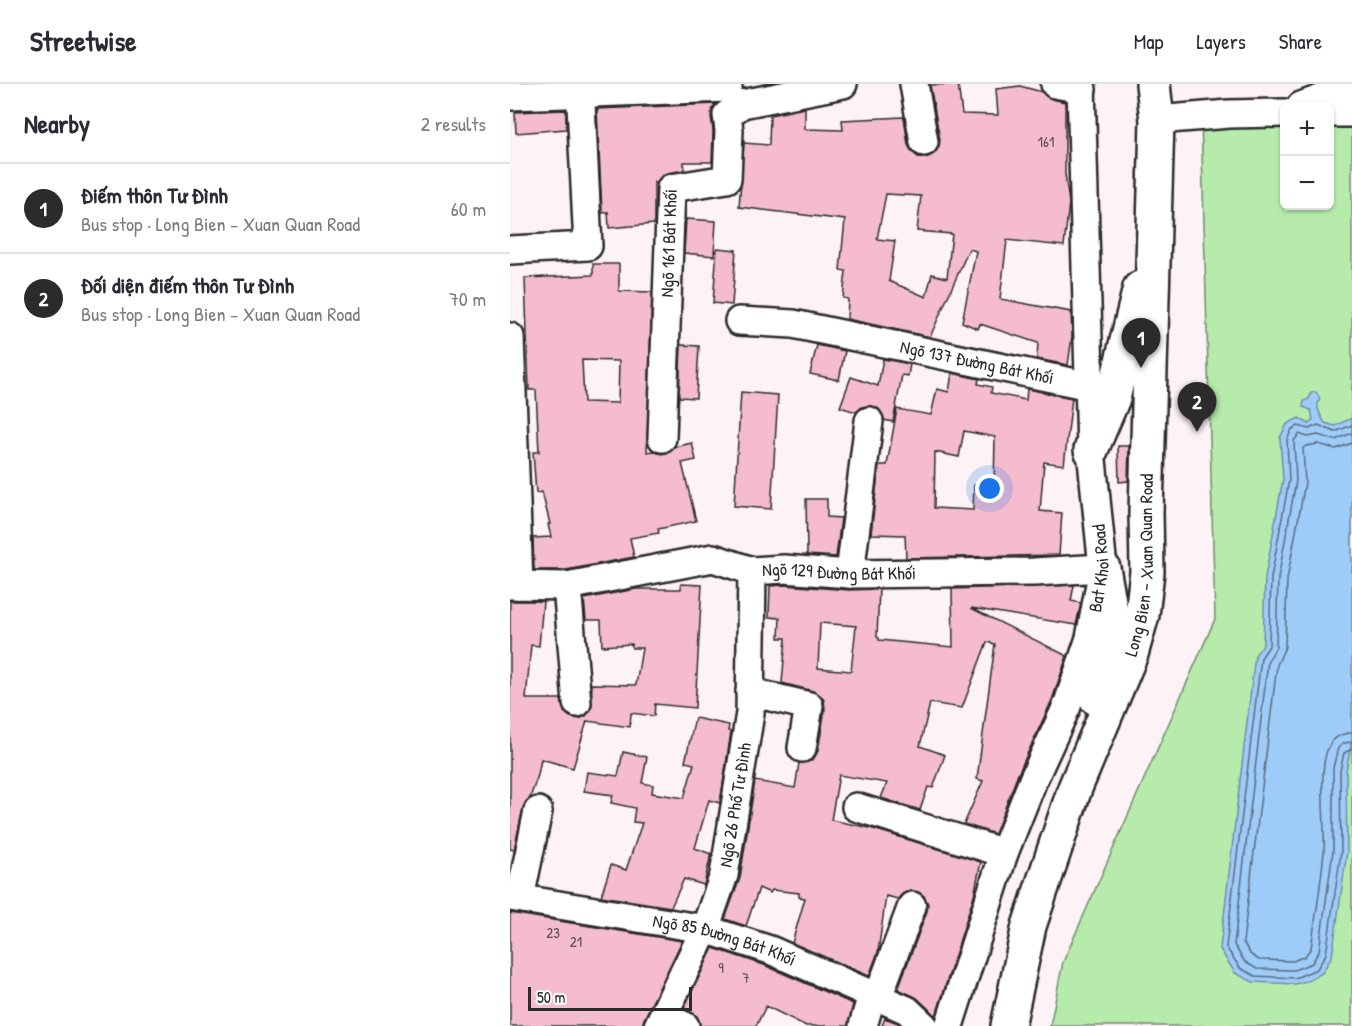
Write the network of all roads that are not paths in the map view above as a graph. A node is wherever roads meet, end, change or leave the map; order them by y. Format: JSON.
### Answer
{"nodes":[{"id":1,"x":843,"y":84,"type":"edge"},
{"id":2,"x":914,"y":84,"type":"edge"},
{"id":3,"x":1055,"y":84,"type":"edge"},
{"id":4,"x":1153,"y":84,"type":"edge"},
{"id":5,"x":1082,"y":86,"type":"edge"},
{"id":6,"x":581,"y":89,"type":"edge"},
{"id":7,"x":1352,"y":89,"type":"edge"},
{"id":8,"x":733,"y":92,"type":"edge"},
{"id":9,"x":510,"y":96,"type":"edge"},
{"id":10,"x":1312,"y":102,"type":"edge"},
{"id":11,"x":1280,"y":111,"type":"edge"},
{"id":12,"x":1334,"y":113,"type":"edge"},
{"id":13,"x":1352,"y":113,"type":"edge"},
{"id":14,"x":1157,"y":120,"type":"junction"},
{"id":15,"x":924,"y":142,"type":"dead end"},
{"id":16,"x":1153,"y":206,"type":"junction"},
{"id":17,"x":510,"y":250,"type":"edge"},
{"id":18,"x":739,"y":321,"type":"dead end"},
{"id":19,"x":510,"y":337,"type":"edge"},
{"id":20,"x":1090,"y":386,"type":"junction"},
{"id":21,"x":869,"y":421,"type":"dead end"},
{"id":22,"x":663,"y":438,"type":"dead end"},
{"id":23,"x":1091,"y":450,"type":"junction"},
{"id":24,"x":1103,"y":568,"type":"junction"},
{"id":25,"x":752,"y":571,"type":"junction"},
{"id":26,"x":850,"y":574,"type":"junction"},
{"id":27,"x":515,"y":585,"type":"edge"},
{"id":28,"x":567,"y":586,"type":"junction"},
{"id":29,"x":750,"y":692,"type":"junction"},
{"id":30,"x":577,"y":704,"type":"dead end"},
{"id":31,"x":802,"y":748,"type":"dead end"},
{"id":32,"x":1076,"y":788,"type":"junction"},
{"id":33,"x":856,"y":807,"type":"dead end"},
{"id":34,"x":538,"y":811,"type":"dead end"},
{"id":35,"x":1004,"y":853,"type":"junction"},
{"id":36,"x":515,"y":897,"type":"edge"},
{"id":37,"x":912,"y":906,"type":"dead end"},
{"id":38,"x":705,"y":929,"type":"junction"},
{"id":39,"x":875,"y":996,"type":"junction"},
{"id":40,"x":668,"y":1023,"type":"edge"},
{"id":41,"x":863,"y":1026,"type":"edge"},
{"id":42,"x":924,"y":1026,"type":"edge"},
{"id":43,"x":950,"y":1026,"type":"edge"},
{"id":44,"x":1008,"y":1026,"type":"edge"}],
"edges":[{"from":1,"to":8,"type":"street"},
{"from":2,"to":15,"type":"street"},
{"from":3,"to":5,"type":"street"},
{"from":4,"to":14,"type":"main road","name":"Long Bien – Xuan Quan Road"},
{"from":5,"to":20,"type":"street","name":"Bat Khoi Road"},
{"from":6,"to":8,"type":"street"},
{"from":6,"to":9,"type":"street"},
{"from":6,"to":17,"type":"street"},
{"from":7,"to":10,"type":"street"},
{"from":8,"to":22,"type":"street","name":"Ngõ 161 Bát Khối"},
{"from":11,"to":14,"type":"street"},
{"from":12,"to":13,"type":"street"},
{"from":14,"to":16,"type":"main road","name":"Long Bien – Xuan Quan Road"},
{"from":16,"to":23,"type":"main road"},
{"from":16,"to":32,"type":"main road","name":"Long Bien – Xuan Quan Road"},
{"from":18,"to":20,"type":"street","name":"Ngõ 137 Đường Bát Khối"},
{"from":19,"to":27,"type":"street"},
{"from":20,"to":23,"type":"street","name":"Bat Khoi Road"},
{"from":21,"to":26,"type":"street"},
{"from":23,"to":24,"type":"street","name":"Bat Khoi Road"},
{"from":24,"to":26,"type":"street","name":"Ngõ 129 Đường Bát Khối"},
{"from":24,"to":32,"type":"main road"},
{"from":24,"to":35,"type":"street","name":"Bat Khoi Road"},
{"from":25,"to":26,"type":"street","name":"Ngõ 129 Đường Bát Khối"},
{"from":25,"to":28,"type":"street","name":"Ngõ 129 Đường Bát Khối"},
{"from":25,"to":29,"type":"street","name":"Ngõ 26 Phố Tư Đình"},
{"from":27,"to":28,"type":"street","name":"Ngõ 129 Đường Bát Khối"},
{"from":28,"to":30,"type":"street"},
{"from":29,"to":31,"type":"street"},
{"from":29,"to":38,"type":"street","name":"Ngõ 26 Phố Tư Đình"},
{"from":32,"to":44,"type":"main road","name":"Long Bien – Xuan Quan Road"},
{"from":33,"to":35,"type":"street"},
{"from":34,"to":36,"type":"street"},
{"from":35,"to":43,"type":"street","name":"Bat Khoi Road"},
{"from":36,"to":38,"type":"street","name":"Ngõ 85 Đường Bát Khối"},
{"from":37,"to":39,"type":"street"},
{"from":38,"to":39,"type":"street","name":"Ngõ 85 Đường Bát Khối"},
{"from":38,"to":40,"type":"street","name":"Ngõ 26 Phố Tư Đình"},
{"from":39,"to":41,"type":"street"},
{"from":39,"to":42,"type":"street","name":"Ngõ 85 Đường Bát Khối"}]}
